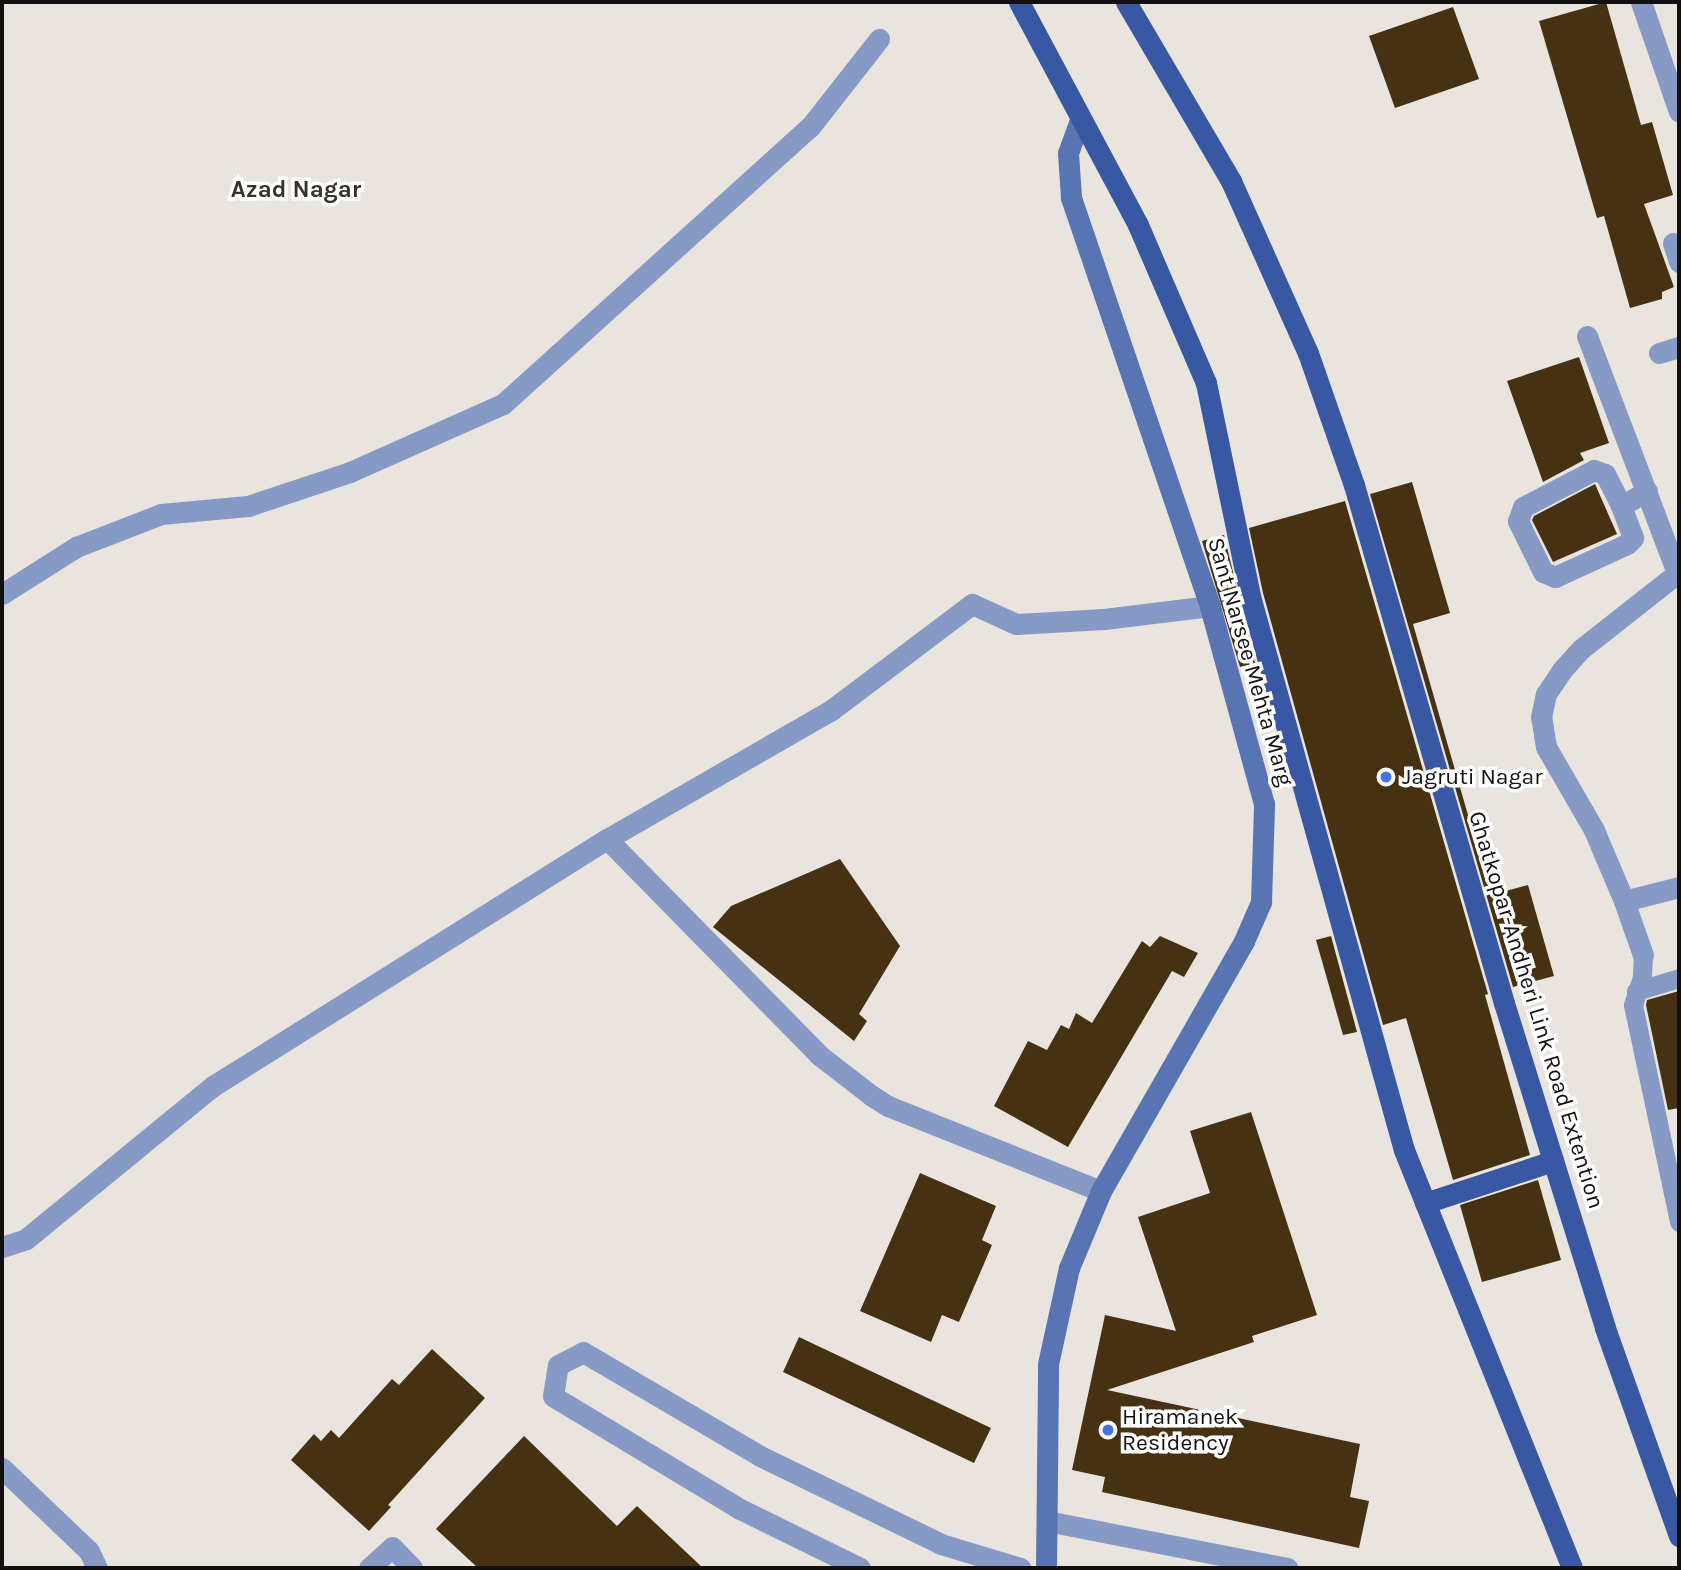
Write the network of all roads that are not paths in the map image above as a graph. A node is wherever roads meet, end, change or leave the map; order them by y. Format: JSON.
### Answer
{"nodes":[{"id":1,"x":1019,"y":2,"type":"edge"},
{"id":2,"x":1126,"y":2,"type":"edge"},
{"id":3,"x":1641,"y":2,"type":"edge"},
{"id":4,"x":879,"y":39,"type":"dead end"},
{"id":5,"x":1679,"y":112,"type":"edge"},
{"id":6,"x":1080,"y":120,"type":"junction"},
{"id":7,"x":1587,"y":336,"type":"dead end"},
{"id":8,"x":1679,"y":347,"type":"edge"},
{"id":9,"x":1659,"y":353,"type":"dead end"},
{"id":10,"x":1647,"y":491,"type":"junction"},
{"id":11,"x":1621,"y":506,"type":"junction"},
{"id":12,"x":1678,"y":573,"type":"edge"},
{"id":13,"x":2,"y":594,"type":"edge"},
{"id":14,"x":1210,"y":606,"type":"junction"},
{"id":15,"x":607,"y":839,"type":"junction"},
{"id":16,"x":1679,"y":887,"type":"edge"},
{"id":17,"x":1624,"y":901,"type":"junction"},
{"id":18,"x":1643,"y":955,"type":"joint"},
{"id":19,"x":1679,"y":978,"type":"edge"},
{"id":20,"x":1636,"y":991,"type":"junction"},
{"id":21,"x":1553,"y":1161,"type":"junction"},
{"id":22,"x":1101,"y":1191,"type":"junction"},
{"id":23,"x":1425,"y":1203,"type":"junction"},
{"id":24,"x":1679,"y":1222,"type":"edge"},
{"id":25,"x":2,"y":1247,"type":"edge"},
{"id":26,"x":2,"y":1468,"type":"edge"},
{"id":27,"x":1047,"y":1521,"type":"junction"},
{"id":28,"x":1679,"y":1536,"type":"edge"},
{"id":29,"x":97,"y":1568,"type":"edge"},
{"id":30,"x":369,"y":1568,"type":"edge"},
{"id":31,"x":412,"y":1568,"type":"edge"},
{"id":32,"x":860,"y":1568,"type":"edge"},
{"id":33,"x":1020,"y":1568,"type":"edge"},
{"id":34,"x":1046,"y":1568,"type":"edge"},
{"id":35,"x":1287,"y":1568,"type":"edge"},
{"id":36,"x":1572,"y":1568,"type":"edge"}],
"edges":[{"from":1,"to":6,"type":"main road"},
{"from":2,"to":21,"type":"main road","name":"Ghatkopar-Andheri Link Road Extention"},
{"from":3,"to":5,"type":"street"},
{"from":4,"to":13,"type":"street"},
{"from":6,"to":14,"type":"street","name":"Sant Narsee Mehta Marg"},
{"from":6,"to":23,"type":"main road"},
{"from":7,"to":10,"type":"street"},
{"from":8,"to":9,"type":"street"},
{"from":10,"to":11,"type":"street"},
{"from":10,"to":12,"type":"street"},
{"from":11,"to":11,"type":"street"},
{"from":12,"to":17,"type":"street"},
{"from":14,"to":15,"type":"street"},
{"from":14,"to":22,"type":"street","name":"Sant Narsee Mehta Marg"},
{"from":15,"to":22,"type":"street"},
{"from":15,"to":25,"type":"street"},
{"from":16,"to":17,"type":"street"},
{"from":17,"to":18,"type":"street"},
{"from":18,"to":20,"type":"lane"},
{"from":19,"to":20,"type":"lane"},
{"from":20,"to":24,"type":"lane"},
{"from":21,"to":23,"type":"main road"},
{"from":21,"to":28,"type":"main road","name":"Ghatkopar-Andheri Link Road Extention"},
{"from":22,"to":27,"type":"street","name":"Sant Narsee Mehta Marg"},
{"from":23,"to":36,"type":"main road"},
{"from":26,"to":29,"type":"street"},
{"from":27,"to":34,"type":"street","name":"Sant Narsee Mehta Marg"},
{"from":27,"to":35,"type":"street"},
{"from":30,"to":31,"type":"street"},
{"from":32,"to":33,"type":"street"}]}
